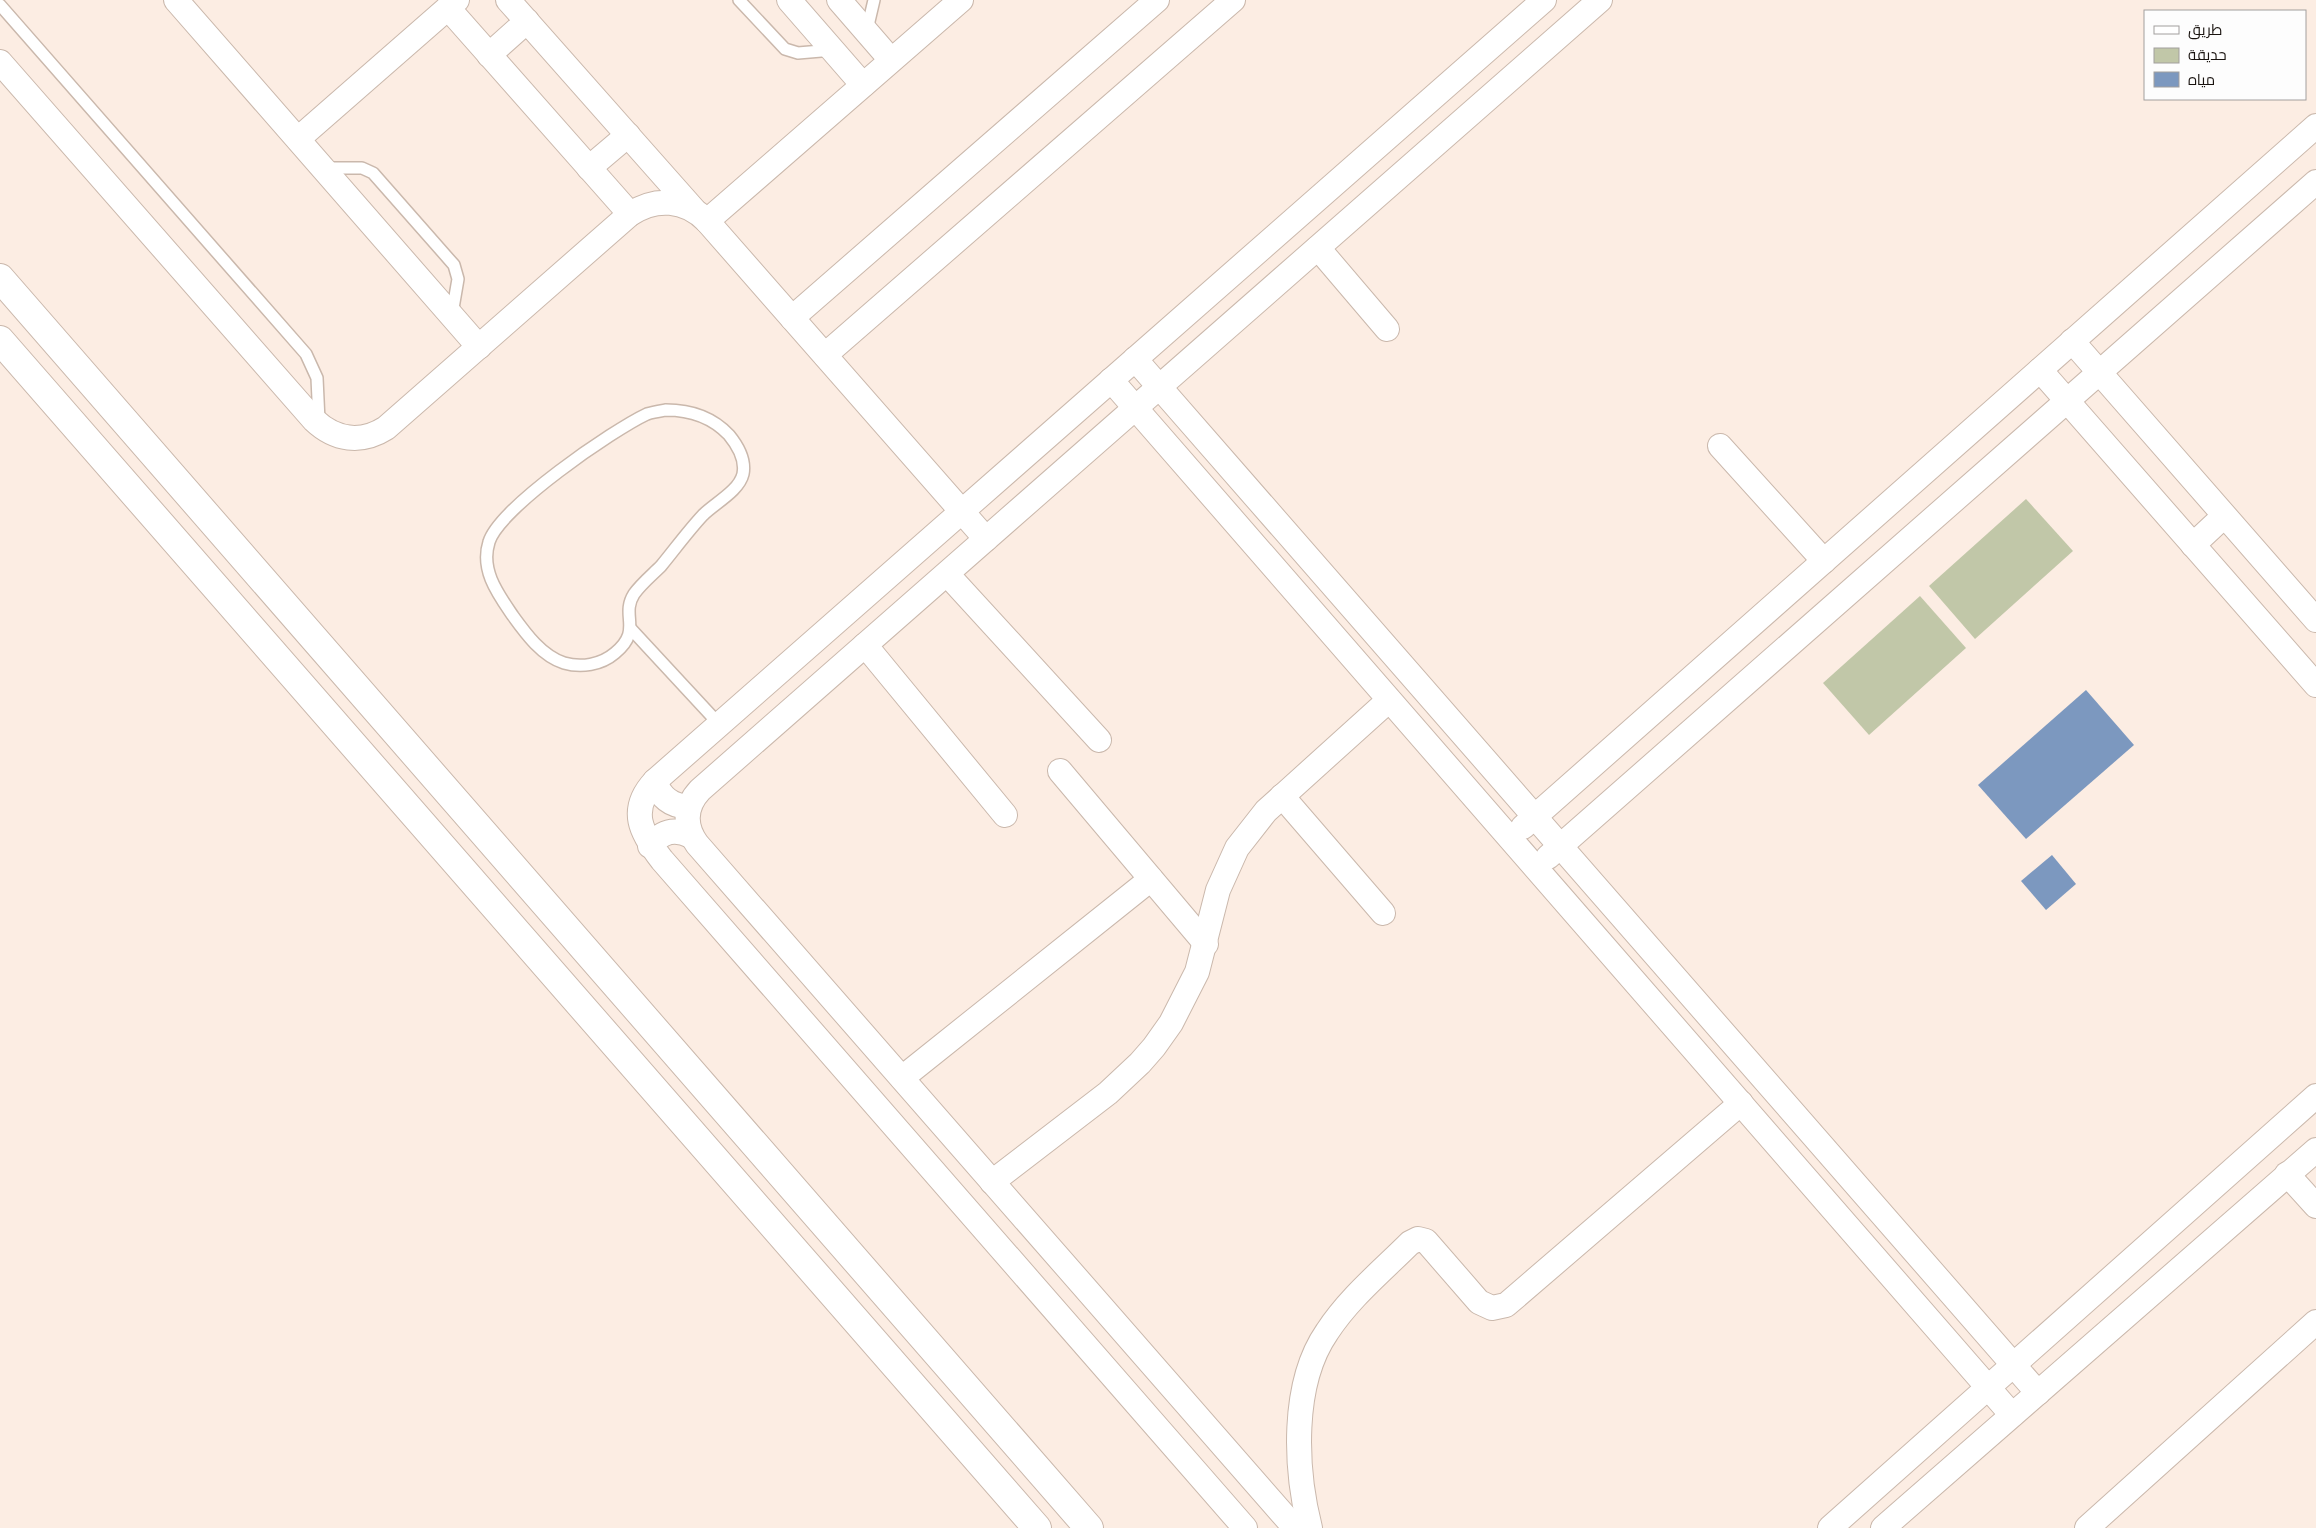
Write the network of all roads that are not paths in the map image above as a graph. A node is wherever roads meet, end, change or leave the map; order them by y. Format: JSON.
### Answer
{"nodes":[{"id":1,"x":176,"y":0,"type":"edge"},
{"id":2,"x":508,"y":0,"type":"edge"},
{"id":3,"x":739,"y":0,"type":"edge"},
{"id":4,"x":789,"y":0,"type":"edge"},
{"id":5,"x":839,"y":0,"type":"edge"},
{"id":6,"x":874,"y":0,"type":"edge"},
{"id":7,"x":960,"y":0,"type":"edge"},
{"id":8,"x":1157,"y":0,"type":"edge"},
{"id":9,"x":1233,"y":0,"type":"edge"},
{"id":10,"x":1544,"y":0,"type":"edge"},
{"id":11,"x":1600,"y":0,"type":"edge"},
{"id":12,"x":452,"y":4,"type":"edge"},
{"id":13,"x":0,"y":5,"type":"edge"},
{"id":14,"x":527,"y":21,"type":"junction"},
{"id":15,"x":867,"y":32,"type":"junction"},
{"id":16,"x":833,"y":50,"type":"junction"},
{"id":17,"x":489,"y":54,"type":"junction"},
{"id":18,"x":892,"y":60,"type":"junction"},
{"id":19,"x":0,"y":62,"type":"edge"},
{"id":20,"x":863,"y":85,"type":"junction"},
{"id":21,"x":2316,"y":126,"type":"edge"},
{"id":22,"x":628,"y":135,"type":"junction"},
{"id":23,"x":298,"y":139,"type":"junction"},
{"id":24,"x":323,"y":168,"type":"junction"},
{"id":25,"x":590,"y":168,"type":"junction"},
{"id":26,"x":2316,"y":182,"type":"edge"},
{"id":27,"x":630,"y":214,"type":"junction"},
{"id":28,"x":701,"y":215,"type":"junction"},
{"id":29,"x":1318,"y":248,"type":"junction"},
{"id":30,"x":0,"y":278,"type":"edge"},
{"id":31,"x":452,"y":316,"type":"junction"},
{"id":32,"x":792,"y":318,"type":"junction"},
{"id":33,"x":1388,"y":329,"type":"dead end"},
{"id":34,"x":0,"y":340,"type":"edge"},
{"id":35,"x":2072,"y":341,"type":"junction"},
{"id":36,"x":479,"y":347,"type":"junction"},
{"id":37,"x":825,"y":355,"type":"junction"},
{"id":38,"x":1135,"y":359,"type":"junction"},
{"id":39,"x":2040,"y":370,"type":"junction"},
{"id":40,"x":2099,"y":372,"type":"junction"},
{"id":41,"x":1111,"y":380,"type":"junction"},
{"id":42,"x":1160,"y":387,"type":"junction"},
{"id":43,"x":2067,"y":400,"type":"junction"},
{"id":44,"x":1135,"y":408,"type":"junction"},
{"id":45,"x":320,"y":426,"type":"junction"},
{"id":46,"x":1720,"y":446,"type":"dead end"},
{"id":47,"x":961,"y":511,"type":"junction"},
{"id":48,"x":2224,"y":516,"type":"junction"},
{"id":49,"x":986,"y":539,"type":"junction"},
{"id":50,"x":2193,"y":545,"type":"junction"},
{"id":51,"x":1824,"y":561,"type":"junction"},
{"id":52,"x":947,"y":574,"type":"junction"},
{"id":53,"x":2316,"y":620,"type":"edge"},
{"id":54,"x":631,"y":629,"type":"junction"},
{"id":55,"x":865,"y":645,"type":"junction"},
{"id":56,"x":2316,"y":685,"type":"edge"},
{"id":57,"x":1389,"y":700,"type":"junction"},
{"id":58,"x":719,"y":724,"type":"junction"},
{"id":59,"x":1099,"y":740,"type":"dead end"},
{"id":60,"x":1060,"y":771,"type":"dead end"},
{"id":61,"x":655,"y":780,"type":"junction"},
{"id":62,"x":1282,"y":796,"type":"junction"},
{"id":63,"x":688,"y":806,"type":"junction"},
{"id":64,"x":1005,"y":815,"type":"dead end"},
{"id":65,"x":1534,"y":817,"type":"junction"},
{"id":66,"x":691,"y":836,"type":"junction"},
{"id":67,"x":1510,"y":838,"type":"junction"},
{"id":68,"x":650,"y":846,"type":"junction"},
{"id":69,"x":1560,"y":846,"type":"junction"},
{"id":70,"x":1536,"y":868,"type":"junction"},
{"id":71,"x":1151,"y":879,"type":"junction"},
{"id":72,"x":1383,"y":913,"type":"dead end"},
{"id":73,"x":1206,"y":944,"type":"junction"},
{"id":74,"x":902,"y":1078,"type":"junction"},
{"id":75,"x":2316,"y":1096,"type":"edge"},
{"id":76,"x":1740,"y":1103,"type":"junction"},
{"id":77,"x":2312,"y":1160,"type":"edge"},
{"id":78,"x":2287,"y":1174,"type":"junction"},
{"id":79,"x":992,"y":1182,"type":"junction"},
{"id":80,"x":2316,"y":1206,"type":"edge"},
{"id":81,"x":2316,"y":1322,"type":"edge"},
{"id":82,"x":2014,"y":1365,"type":"junction"},
{"id":83,"x":1988,"y":1388,"type":"junction"},
{"id":84,"x":2038,"y":1393,"type":"junction"},
{"id":85,"x":2012,"y":1415,"type":"junction"},
{"id":86,"x":1037,"y":1528,"type":"edge"},
{"id":87,"x":1089,"y":1528,"type":"edge"},
{"id":88,"x":1245,"y":1528,"type":"edge"},
{"id":89,"x":1296,"y":1528,"type":"edge"},
{"id":90,"x":1310,"y":1528,"type":"edge"},
{"id":91,"x":1830,"y":1528,"type":"edge"},
{"id":92,"x":1883,"y":1528,"type":"edge"},
{"id":93,"x":2087,"y":1528,"type":"edge"}],
"edges":[{"from":1,"to":23,"type":"street"},
{"from":2,"to":14,"type":"street"},
{"from":3,"to":16,"type":"lane"},
{"from":4,"to":16,"type":"street"},
{"from":5,"to":15,"type":"street"},
{"from":6,"to":15,"type":"lane"},
{"from":7,"to":18,"type":"street"},
{"from":8,"to":32,"type":"street"},
{"from":9,"to":37,"type":"street"},
{"from":10,"to":38,"type":"street"},
{"from":11,"to":29,"type":"street"},
{"from":12,"to":17,"type":"street"},
{"from":12,"to":23,"type":"street"},
{"from":13,"to":45,"type":"lane"},
{"from":14,"to":17,"type":"street"},
{"from":14,"to":22,"type":"street"},
{"from":15,"to":18,"type":"street"},
{"from":16,"to":20,"type":"street"},
{"from":17,"to":25,"type":"street"},
{"from":18,"to":20,"type":"street"},
{"from":19,"to":45,"type":"street"},
{"from":20,"to":28,"type":"street"},
{"from":21,"to":35,"type":"street"},
{"from":22,"to":25,"type":"street"},
{"from":22,"to":28,"type":"street"},
{"from":23,"to":24,"type":"street"},
{"from":24,"to":31,"type":"street"},
{"from":24,"to":31,"type":"lane"},
{"from":25,"to":27,"type":"street"},
{"from":26,"to":40,"type":"street"},
{"from":27,"to":28,"type":"street"},
{"from":27,"to":36,"type":"street"},
{"from":28,"to":32,"type":"street"},
{"from":29,"to":33,"type":"street"},
{"from":29,"to":42,"type":"street"},
{"from":30,"to":87,"type":"street"},
{"from":31,"to":36,"type":"street"},
{"from":32,"to":37,"type":"street"},
{"from":34,"to":86,"type":"street"},
{"from":35,"to":39,"type":"street"},
{"from":35,"to":40,"type":"street"},
{"from":36,"to":45,"type":"street"},
{"from":37,"to":47,"type":"street"},
{"from":38,"to":41,"type":"street"},
{"from":38,"to":42,"type":"street"},
{"from":39,"to":43,"type":"street"},
{"from":39,"to":51,"type":"street"},
{"from":40,"to":43,"type":"street"},
{"from":40,"to":48,"type":"street"},
{"from":41,"to":44,"type":"street"},
{"from":41,"to":47,"type":"street"},
{"from":42,"to":44,"type":"street"},
{"from":42,"to":65,"type":"street"},
{"from":43,"to":50,"type":"street"},
{"from":43,"to":69,"type":"street"},
{"from":44,"to":49,"type":"street"},
{"from":44,"to":57,"type":"street"},
{"from":46,"to":51,"type":"street"},
{"from":47,"to":49,"type":"street"},
{"from":47,"to":58,"type":"street"},
{"from":48,"to":50,"type":"street"},
{"from":48,"to":53,"type":"street"},
{"from":49,"to":52,"type":"street"},
{"from":50,"to":56,"type":"street"},
{"from":51,"to":65,"type":"street"},
{"from":52,"to":55,"type":"street"},
{"from":52,"to":59,"type":"street"},
{"from":54,"to":54,"type":"lane"},
{"from":54,"to":58,"type":"lane"},
{"from":55,"to":63,"type":"street"},
{"from":55,"to":64,"type":"street"},
{"from":57,"to":62,"type":"street"},
{"from":57,"to":67,"type":"street"},
{"from":58,"to":61,"type":"street"},
{"from":60,"to":71,"type":"street"},
{"from":61,"to":63,"type":"street"},
{"from":61,"to":68,"type":"street"},
{"from":62,"to":72,"type":"street"},
{"from":62,"to":73,"type":"street"},
{"from":63,"to":66,"type":"street"},
{"from":65,"to":67,"type":"street"},
{"from":65,"to":69,"type":"street"},
{"from":66,"to":68,"type":"street"},
{"from":66,"to":74,"type":"street"},
{"from":67,"to":70,"type":"street"},
{"from":68,"to":88,"type":"street"},
{"from":69,"to":70,"type":"street"},
{"from":69,"to":82,"type":"street"},
{"from":70,"to":76,"type":"street"},
{"from":71,"to":73,"type":"street"},
{"from":71,"to":74,"type":"street"},
{"from":73,"to":79,"type":"street"},
{"from":74,"to":79,"type":"street"},
{"from":75,"to":82,"type":"street"},
{"from":76,"to":83,"type":"street"},
{"from":76,"to":90,"type":"street"},
{"from":77,"to":78,"type":"street"},
{"from":78,"to":80,"type":"street"},
{"from":78,"to":84,"type":"street"},
{"from":79,"to":89,"type":"street"},
{"from":81,"to":93,"type":"street"},
{"from":82,"to":83,"type":"street"},
{"from":82,"to":84,"type":"street"},
{"from":83,"to":85,"type":"street"},
{"from":83,"to":91,"type":"street"},
{"from":84,"to":85,"type":"street"},
{"from":85,"to":92,"type":"street"}]}
